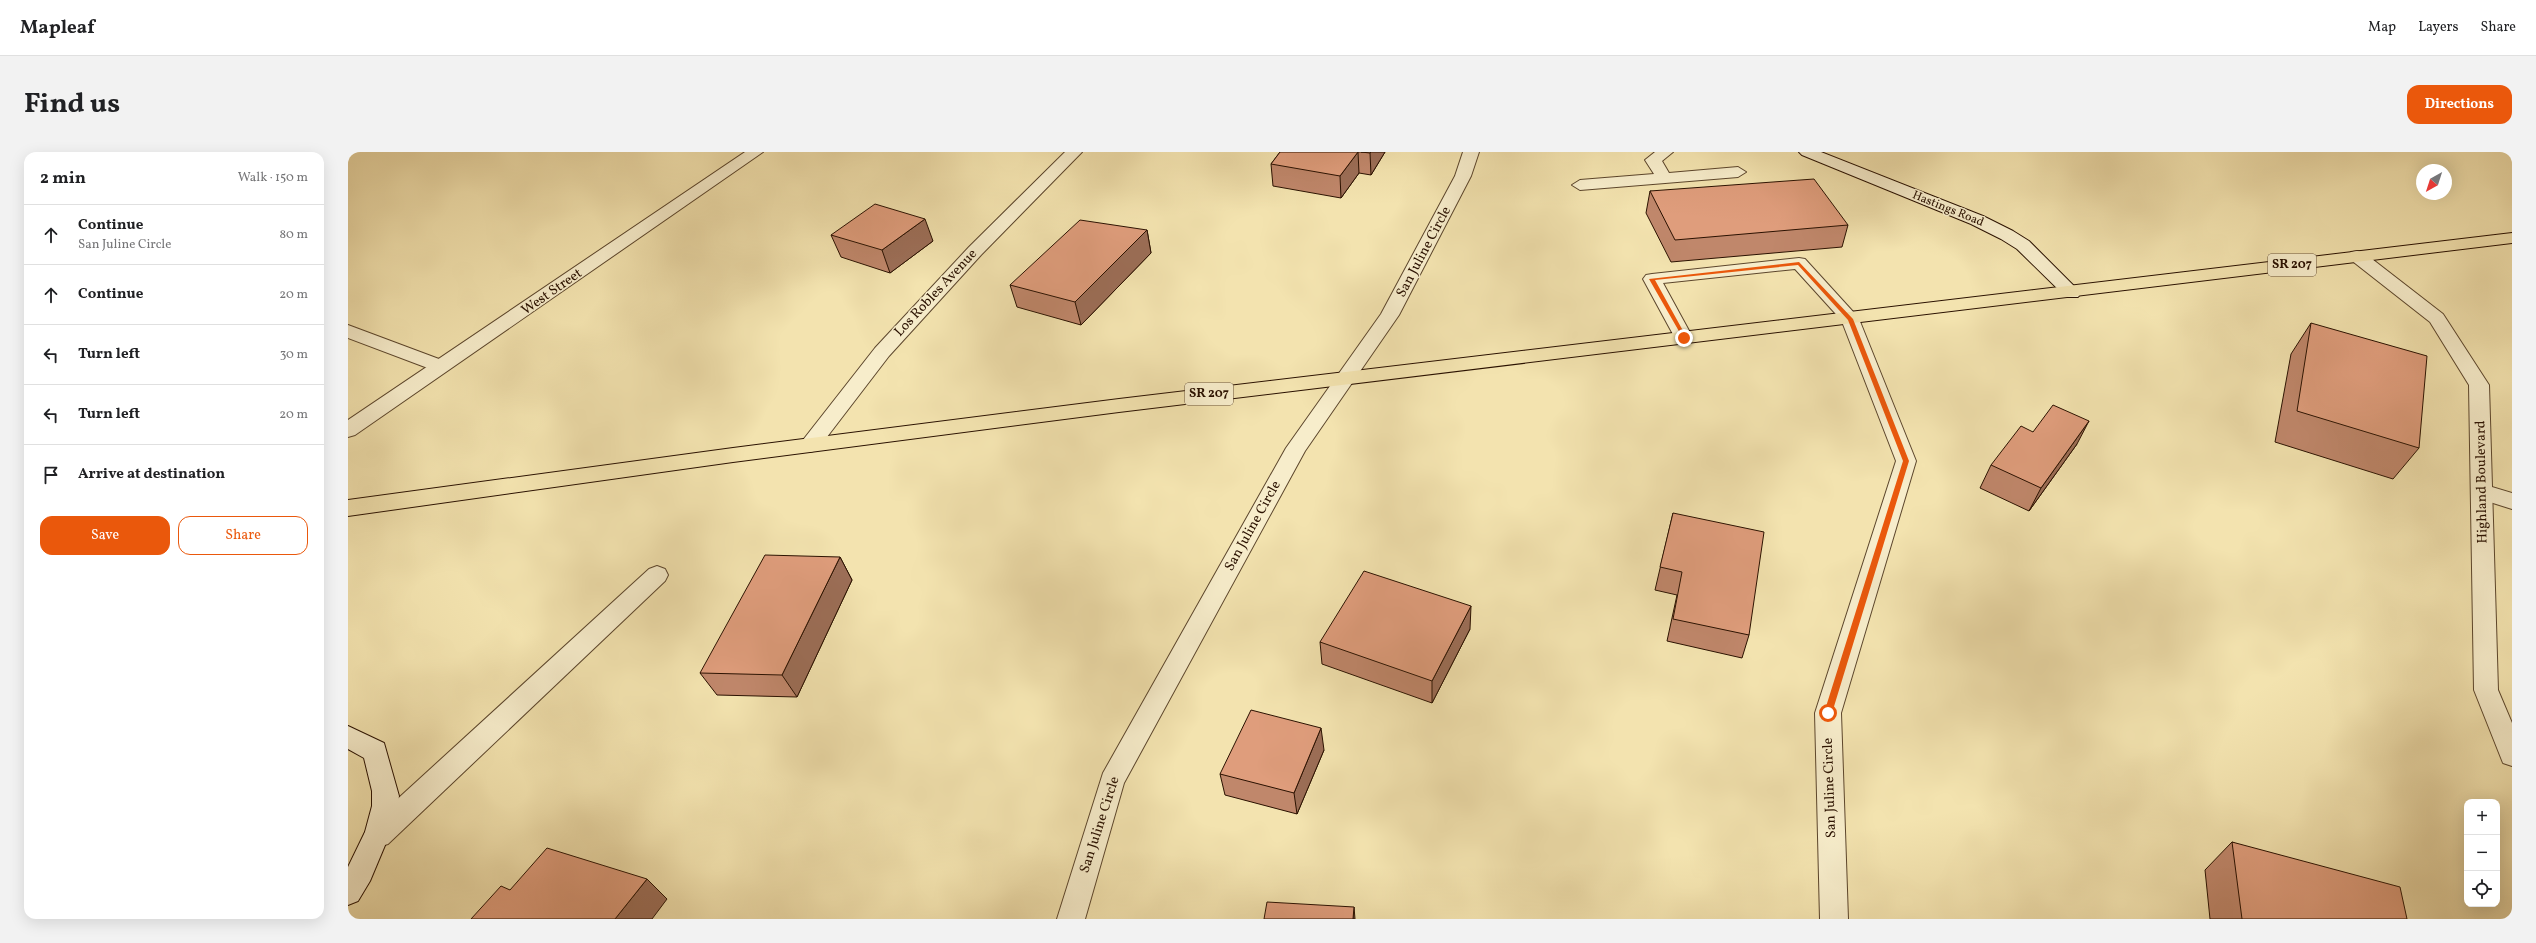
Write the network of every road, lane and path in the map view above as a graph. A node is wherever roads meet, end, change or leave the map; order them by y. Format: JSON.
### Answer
{"nodes":[{"id":1,"x":755,"y":152,"type":"edge"},
{"id":2,"x":1074,"y":152,"type":"edge"},
{"id":3,"x":1471,"y":152,"type":"edge"},
{"id":4,"x":1665,"y":152,"type":"edge"},
{"id":5,"x":1807,"y":152,"type":"edge"},
{"id":6,"x":1738,"y":172,"type":"dead end"},
{"id":7,"x":1664,"y":178,"type":"junction"},
{"id":8,"x":1580,"y":185,"type":"dead end"},
{"id":9,"x":2512,"y":238,"type":"edge"},
{"id":10,"x":2357,"y":256,"type":"junction"},
{"id":11,"x":2072,"y":293,"type":"junction"},
{"id":12,"x":1850,"y":319,"type":"junction"},
{"id":13,"x":348,"y":331,"type":"edge"},
{"id":14,"x":1684,"y":338,"type":"junction"},
{"id":15,"x":440,"y":366,"type":"junction"},
{"id":16,"x":1345,"y":377,"type":"junction"},
{"id":17,"x":348,"y":430,"type":"edge"},
{"id":18,"x":810,"y":445,"type":"junction"},
{"id":19,"x":2482,"y":492,"type":"junction"},
{"id":20,"x":2512,"y":501,"type":"edge"},
{"id":21,"x":348,"y":508,"type":"edge"},
{"id":22,"x":657,"y":575,"type":"dead end"},
{"id":23,"x":348,"y":737,"type":"edge"},
{"id":24,"x":2512,"y":755,"type":"edge"},
{"id":25,"x":378,"y":835,"type":"junction"},
{"id":26,"x":348,"y":892,"type":"edge"},
{"id":27,"x":1071,"y":919,"type":"edge"},
{"id":28,"x":1834,"y":919,"type":"edge"}],
"edges":[{"from":1,"to":15,"type":"street","name":"West Street"},
{"from":2,"to":18,"type":"street","name":"Los Robles Avenue"},
{"from":3,"to":16,"type":"street","name":"San Juline Circle"},
{"from":4,"to":7,"type":"street"},
{"from":5,"to":11,"type":"street","name":"Hastings Road"},
{"from":6,"to":7,"type":"street"},
{"from":7,"to":8,"type":"street"},
{"from":9,"to":10,"type":"highway","number":"SR 207"},
{"from":10,"to":11,"type":"highway","number":"SR 207"},
{"from":10,"to":19,"type":"street","name":"Highland Boulevard"},
{"from":11,"to":12,"type":"highway","number":"SR 207"},
{"from":12,"to":14,"type":"highway","number":"SR 207"},
{"from":12,"to":14,"type":"street"},
{"from":12,"to":28,"type":"street","name":"San Juline Circle"},
{"from":13,"to":15,"type":"street"},
{"from":14,"to":16,"type":"highway","number":"SR 207"},
{"from":15,"to":17,"type":"street","name":"West Street"},
{"from":16,"to":18,"type":"highway","number":"SR 207"},
{"from":16,"to":27,"type":"street","name":"San Juline Circle"},
{"from":18,"to":21,"type":"highway","number":"SR 207"},
{"from":19,"to":20,"type":"street"},
{"from":19,"to":24,"type":"street","name":"Highland Boulevard"},
{"from":22,"to":25,"type":"street"},
{"from":23,"to":25,"type":"street"},
{"from":25,"to":26,"type":"street"}]}
